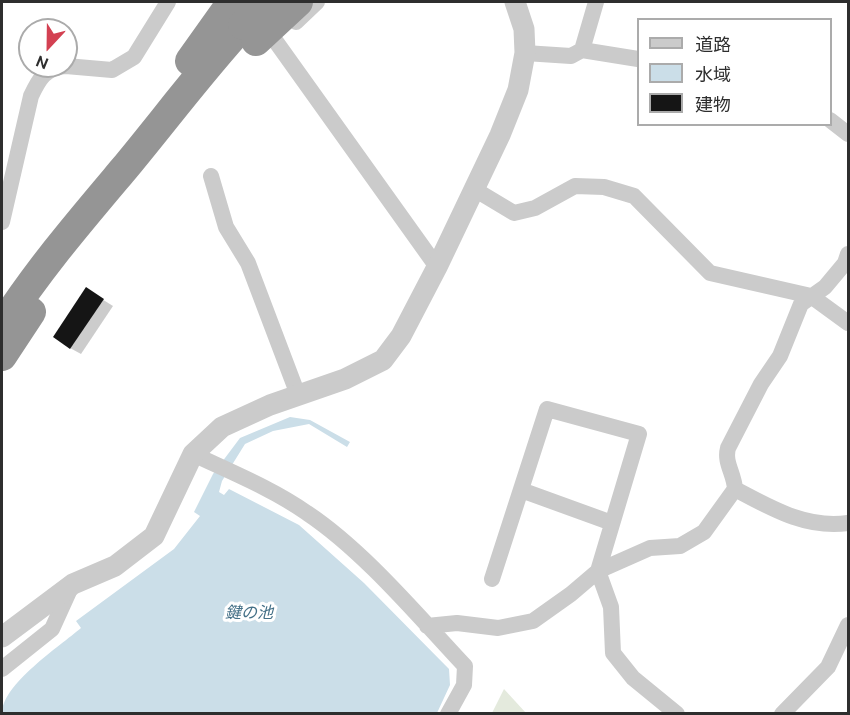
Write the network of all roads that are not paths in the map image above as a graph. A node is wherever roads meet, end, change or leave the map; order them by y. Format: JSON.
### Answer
{"nodes":[{"id":1,"x":168,"y":2,"type":"edge"},
{"id":2,"x":266,"y":2,"type":"edge"},
{"id":3,"x":298,"y":2,"type":"edge"},
{"id":4,"x":317,"y":2,"type":"edge"},
{"id":5,"x":515,"y":2,"type":"edge"},
{"id":6,"x":596,"y":2,"type":"edge"},
{"id":7,"x":247,"y":19,"type":"edge"},
{"id":8,"x":582,"y":50,"type":"junction"},
{"id":9,"x":525,"y":53,"type":"junction"},
{"id":10,"x":637,"y":59,"type":"edge"},
{"id":11,"x":78,"y":67,"type":"edge"},
{"id":12,"x":41,"y":78,"type":"edge"},
{"id":13,"x":832,"y":121,"type":"edge"},
{"id":14,"x":849,"y":134,"type":"edge"},
{"id":15,"x":130,"y":161,"type":"junction"},
{"id":16,"x":211,"y":176,"type":"dead end"},
{"id":17,"x":474,"y":189,"type":"junction"},
{"id":18,"x":2,"y":222,"type":"edge"},
{"id":19,"x":849,"y":254,"type":"edge"},
{"id":20,"x":437,"y":267,"type":"junction"},
{"id":21,"x":811,"y":296,"type":"junction"},
{"id":22,"x":849,"y":323,"type":"edge"},
{"id":23,"x":2,"y":326,"type":"edge"},
{"id":24,"x":2,"y":356,"type":"edge"},
{"id":25,"x":298,"y":395,"type":"junction"},
{"id":26,"x":193,"y":454,"type":"junction"},
{"id":27,"x":735,"y":489,"type":"junction"},
{"id":28,"x":521,"y":490,"type":"junction"},
{"id":29,"x":612,"y":523,"type":"junction"},
{"id":30,"x":849,"y":523,"type":"edge"},
{"id":31,"x":598,"y":571,"type":"junction"},
{"id":32,"x":492,"y":579,"type":"dead end"},
{"id":33,"x":73,"y":584,"type":"junction"},
{"id":34,"x":849,"y":625,"type":"edge"},
{"id":35,"x":427,"y":626,"type":"junction"},
{"id":36,"x":2,"y":637,"type":"edge"},
{"id":37,"x":844,"y":652,"type":"edge"},
{"id":38,"x":2,"y":669,"type":"edge"},
{"id":39,"x":448,"y":714,"type":"edge"},
{"id":40,"x":677,"y":714,"type":"edge"},
{"id":41,"x":782,"y":714,"type":"edge"}],
"edges":[{"from":1,"to":11,"type":"street"},
{"from":2,"to":7,"type":"highway","bridge":true},
{"from":3,"to":7,"type":"highway","bridge":true},
{"from":4,"to":7,"type":"street"},
{"from":5,"to":9,"type":"street"},
{"from":6,"to":8,"type":"street"},
{"from":7,"to":15,"type":"highway"},
{"from":7,"to":20,"type":"street"},
{"from":8,"to":9,"type":"street"},
{"from":8,"to":10,"type":"street"},
{"from":9,"to":17,"type":"street"},
{"from":12,"to":18,"type":"street"},
{"from":13,"to":14,"type":"street"},
{"from":15,"to":23,"type":"highway"},
{"from":15,"to":24,"type":"highway"},
{"from":16,"to":25,"type":"street"},
{"from":17,"to":20,"type":"street"},
{"from":17,"to":21,"type":"street"},
{"from":19,"to":21,"type":"street"},
{"from":20,"to":25,"type":"street"},
{"from":21,"to":22,"type":"street"},
{"from":21,"to":27,"type":"street"},
{"from":25,"to":26,"type":"street"},
{"from":26,"to":33,"type":"street"},
{"from":26,"to":35,"type":"street"},
{"from":27,"to":30,"type":"street"},
{"from":27,"to":31,"type":"street"},
{"from":28,"to":29,"type":"street"},
{"from":28,"to":29,"type":"street"},
{"from":28,"to":32,"type":"street"},
{"from":29,"to":31,"type":"street"},
{"from":31,"to":35,"type":"street"},
{"from":31,"to":40,"type":"street"},
{"from":33,"to":36,"type":"street"},
{"from":33,"to":38,"type":"street"},
{"from":34,"to":37,"type":"street"},
{"from":35,"to":39,"type":"street"},
{"from":37,"to":41,"type":"street"}]}
